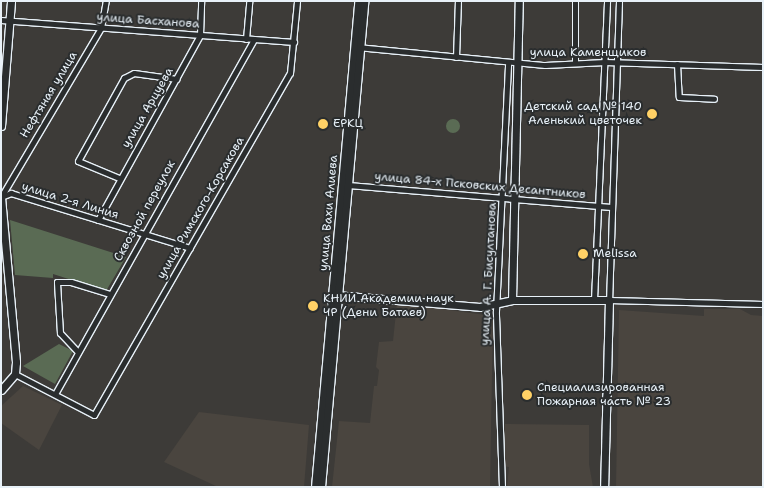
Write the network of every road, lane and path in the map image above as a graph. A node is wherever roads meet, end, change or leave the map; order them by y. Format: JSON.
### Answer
{"nodes":[{"id":1,"x":11,"y":1,"type":"edge"},
{"id":2,"x":106,"y":1,"type":"edge"},
{"id":3,"x":202,"y":1,"type":"edge"},
{"id":4,"x":249,"y":1,"type":"edge"},
{"id":5,"x":297,"y":1,"type":"edge"},
{"id":6,"x":358,"y":1,"type":"edge"},
{"id":7,"x":364,"y":1,"type":"edge"},
{"id":8,"x":458,"y":1,"type":"edge"},
{"id":9,"x":519,"y":1,"type":"edge"},
{"id":10,"x":575,"y":1,"type":"edge"},
{"id":11,"x":608,"y":1,"type":"edge"},
{"id":12,"x":618,"y":1,"type":"edge"},
{"id":13,"x":1,"y":20,"type":"edge"},
{"id":14,"x":10,"y":20,"type":"junction"},
{"id":15,"x":101,"y":28,"type":"junction"},
{"id":16,"x":200,"y":35,"type":"junction"},
{"id":17,"x":246,"y":39,"type":"junction"},
{"id":18,"x":254,"y":39,"type":"junction"},
{"id":19,"x":294,"y":42,"type":"junction"},
{"id":20,"x":357,"y":46,"type":"junction"},
{"id":21,"x":456,"y":57,"type":"junction"},
{"id":22,"x":508,"y":62,"type":"junction"},
{"id":23,"x":605,"y":62,"type":"junction"},
{"id":24,"x":520,"y":63,"type":"junction"},
{"id":25,"x":575,"y":63,"type":"junction"},
{"id":26,"x":616,"y":63,"type":"junction"},
{"id":27,"x":677,"y":64,"type":"junction"},
{"id":28,"x":763,"y":67,"type":"edge"},
{"id":29,"x":177,"y":80,"type":"junction"},
{"id":30,"x":714,"y":99,"type":"dead end"},
{"id":31,"x":1,"y":126,"type":"edge"},
{"id":32,"x":119,"y":178,"type":"junction"},
{"id":33,"x":348,"y":185,"type":"junction"},
{"id":34,"x":3,"y":187,"type":"edge"},
{"id":35,"x":11,"y":193,"type":"junction"},
{"id":36,"x":1,"y":197,"type":"edge"},
{"id":37,"x":504,"y":200,"type":"junction"},
{"id":38,"x":516,"y":200,"type":"junction"},
{"id":39,"x":1,"y":205,"type":"edge"},
{"id":40,"x":599,"y":206,"type":"junction"},
{"id":41,"x":611,"y":207,"type":"junction"},
{"id":42,"x":98,"y":220,"type":"junction"},
{"id":43,"x":144,"y":235,"type":"junction"},
{"id":44,"x":190,"y":248,"type":"junction"},
{"id":45,"x":110,"y":294,"type":"junction"},
{"id":46,"x":336,"y":295,"type":"junction"},
{"id":47,"x":512,"y":300,"type":"junction"},
{"id":48,"x":594,"y":300,"type":"junction"},
{"id":49,"x":609,"y":300,"type":"junction"},
{"id":50,"x":498,"y":303,"type":"junction"},
{"id":51,"x":763,"y":304,"type":"edge"},
{"id":52,"x":77,"y":351,"type":"junction"},
{"id":53,"x":15,"y":374,"type":"junction"},
{"id":54,"x":1,"y":390,"type":"edge"},
{"id":55,"x":55,"y":394,"type":"junction"},
{"id":56,"x":315,"y":487,"type":"edge"},
{"id":57,"x":321,"y":487,"type":"edge"},
{"id":58,"x":502,"y":487,"type":"edge"},
{"id":59,"x":604,"y":487,"type":"edge"}],
"edges":[{"from":1,"to":14,"type":"street"},
{"from":2,"to":15,"type":"street","name":"Нефтяная улица"},
{"from":3,"to":16,"type":"street","name":"улица Арцуева"},
{"from":4,"to":17,"type":"street"},
{"from":5,"to":19,"type":"street","name":"улица Римского-Корсакова"},
{"from":6,"to":20,"type":"street","name":"улица Вахи Алиева"},
{"from":7,"to":20,"type":"street","name":"улица Вахи Алиева"},
{"from":8,"to":21,"type":"street"},
{"from":9,"to":24,"type":"street","name":"улица А. Г. Бисултанова"},
{"from":10,"to":25,"type":"street"},
{"from":11,"to":23,"type":"street"},
{"from":12,"to":26,"type":"street"},
{"from":13,"to":14,"type":"street","name":"улица Басханова"},
{"from":14,"to":15,"type":"street","name":"улица Басханова"},
{"from":14,"to":31,"type":"street"},
{"from":15,"to":16,"type":"street","name":"улица Басханова"},
{"from":15,"to":34,"type":"street","name":"Нефтяная улица"},
{"from":16,"to":17,"type":"street","name":"улица Басханова"},
{"from":16,"to":29,"type":"street","name":"улица Арцуева"},
{"from":17,"to":18,"type":"street","name":"улица Басханова"},
{"from":18,"to":19,"type":"street","name":"улица Басханова"},
{"from":18,"to":43,"type":"street","name":"Сквозной переулок"},
{"from":19,"to":44,"type":"street","name":"улица Римского-Корсакова"},
{"from":20,"to":21,"type":"street","name":"улица Каменщиков"},
{"from":20,"to":33,"type":"street","name":"улица Вахи Алиева"},
{"from":20,"to":46,"type":"street","name":"улица Вахи Алиева"},
{"from":21,"to":22,"type":"street","name":"улица Каменщиков"},
{"from":22,"to":24,"type":"street","name":"улица Каменщиков"},
{"from":22,"to":37,"type":"street","name":"улица А. Г. Бисултанова"},
{"from":23,"to":25,"type":"street","name":"улица Каменщиков"},
{"from":23,"to":26,"type":"street","name":"улица Каменщиков"},
{"from":23,"to":40,"type":"street"},
{"from":24,"to":25,"type":"street","name":"улица Каменщиков"},
{"from":24,"to":38,"type":"street","name":"улица А. Г. Бисултанова"},
{"from":26,"to":27,"type":"street","name":"улица Каменщиков"},
{"from":26,"to":41,"type":"street"},
{"from":27,"to":28,"type":"street","name":"улица Каменщиков"},
{"from":27,"to":30,"type":"street"},
{"from":29,"to":32,"type":"street","name":"улица Арцуева"},
{"from":29,"to":32,"type":"street"},
{"from":32,"to":42,"type":"street","name":"улица Арцуева"},
{"from":33,"to":37,"type":"street","name":"улица 84-х Псковских Десантников"},
{"from":33,"to":46,"type":"street","name":"улица Вахи Алиева"},
{"from":34,"to":35,"type":"street"},
{"from":34,"to":36,"type":"street","name":"Нефтяная улица"},
{"from":35,"to":36,"type":"street","name":"улица 2-я Линия"},
{"from":35,"to":42,"type":"street","name":"улица 2-я Линия"},
{"from":36,"to":39,"type":"street"},
{"from":37,"to":38,"type":"street","name":"улица 84-х Псковских Десантников"},
{"from":37,"to":50,"type":"street","name":"улица А. Г. Бисултанова"},
{"from":38,"to":40,"type":"street","name":"улица 84-х Псковских Десантников"},
{"from":38,"to":47,"type":"street","name":"улица А. Г. Бисултанова"},
{"from":39,"to":53,"type":"street"},
{"from":40,"to":41,"type":"street","name":"улица 84-х Псковских Десантников"},
{"from":40,"to":48,"type":"street"},
{"from":41,"to":49,"type":"street"},
{"from":42,"to":43,"type":"street","name":"улица 2-я Линия"},
{"from":43,"to":44,"type":"street","name":"улица 2-я Линия"},
{"from":43,"to":45,"type":"street","name":"Сквозной переулок"},
{"from":44,"to":55,"type":"street","name":"улица Римского-Корсакова"},
{"from":45,"to":52,"type":"street","name":"Сквозной переулок"},
{"from":45,"to":52,"type":"street"},
{"from":46,"to":50,"type":"street"},
{"from":46,"to":56,"type":"street","name":"улица Вахи Алиева"},
{"from":46,"to":57,"type":"street","name":"улица Вахи Алиева"},
{"from":47,"to":48,"type":"street"},
{"from":47,"to":50,"type":"street"},
{"from":48,"to":49,"type":"street"},
{"from":49,"to":51,"type":"street"},
{"from":49,"to":59,"type":"street"},
{"from":50,"to":58,"type":"street","name":"улица А. Г. Бисултанова"},
{"from":52,"to":55,"type":"street","name":"Сквозной переулок"},
{"from":53,"to":54,"type":"street"},
{"from":53,"to":55,"type":"street"}]}
